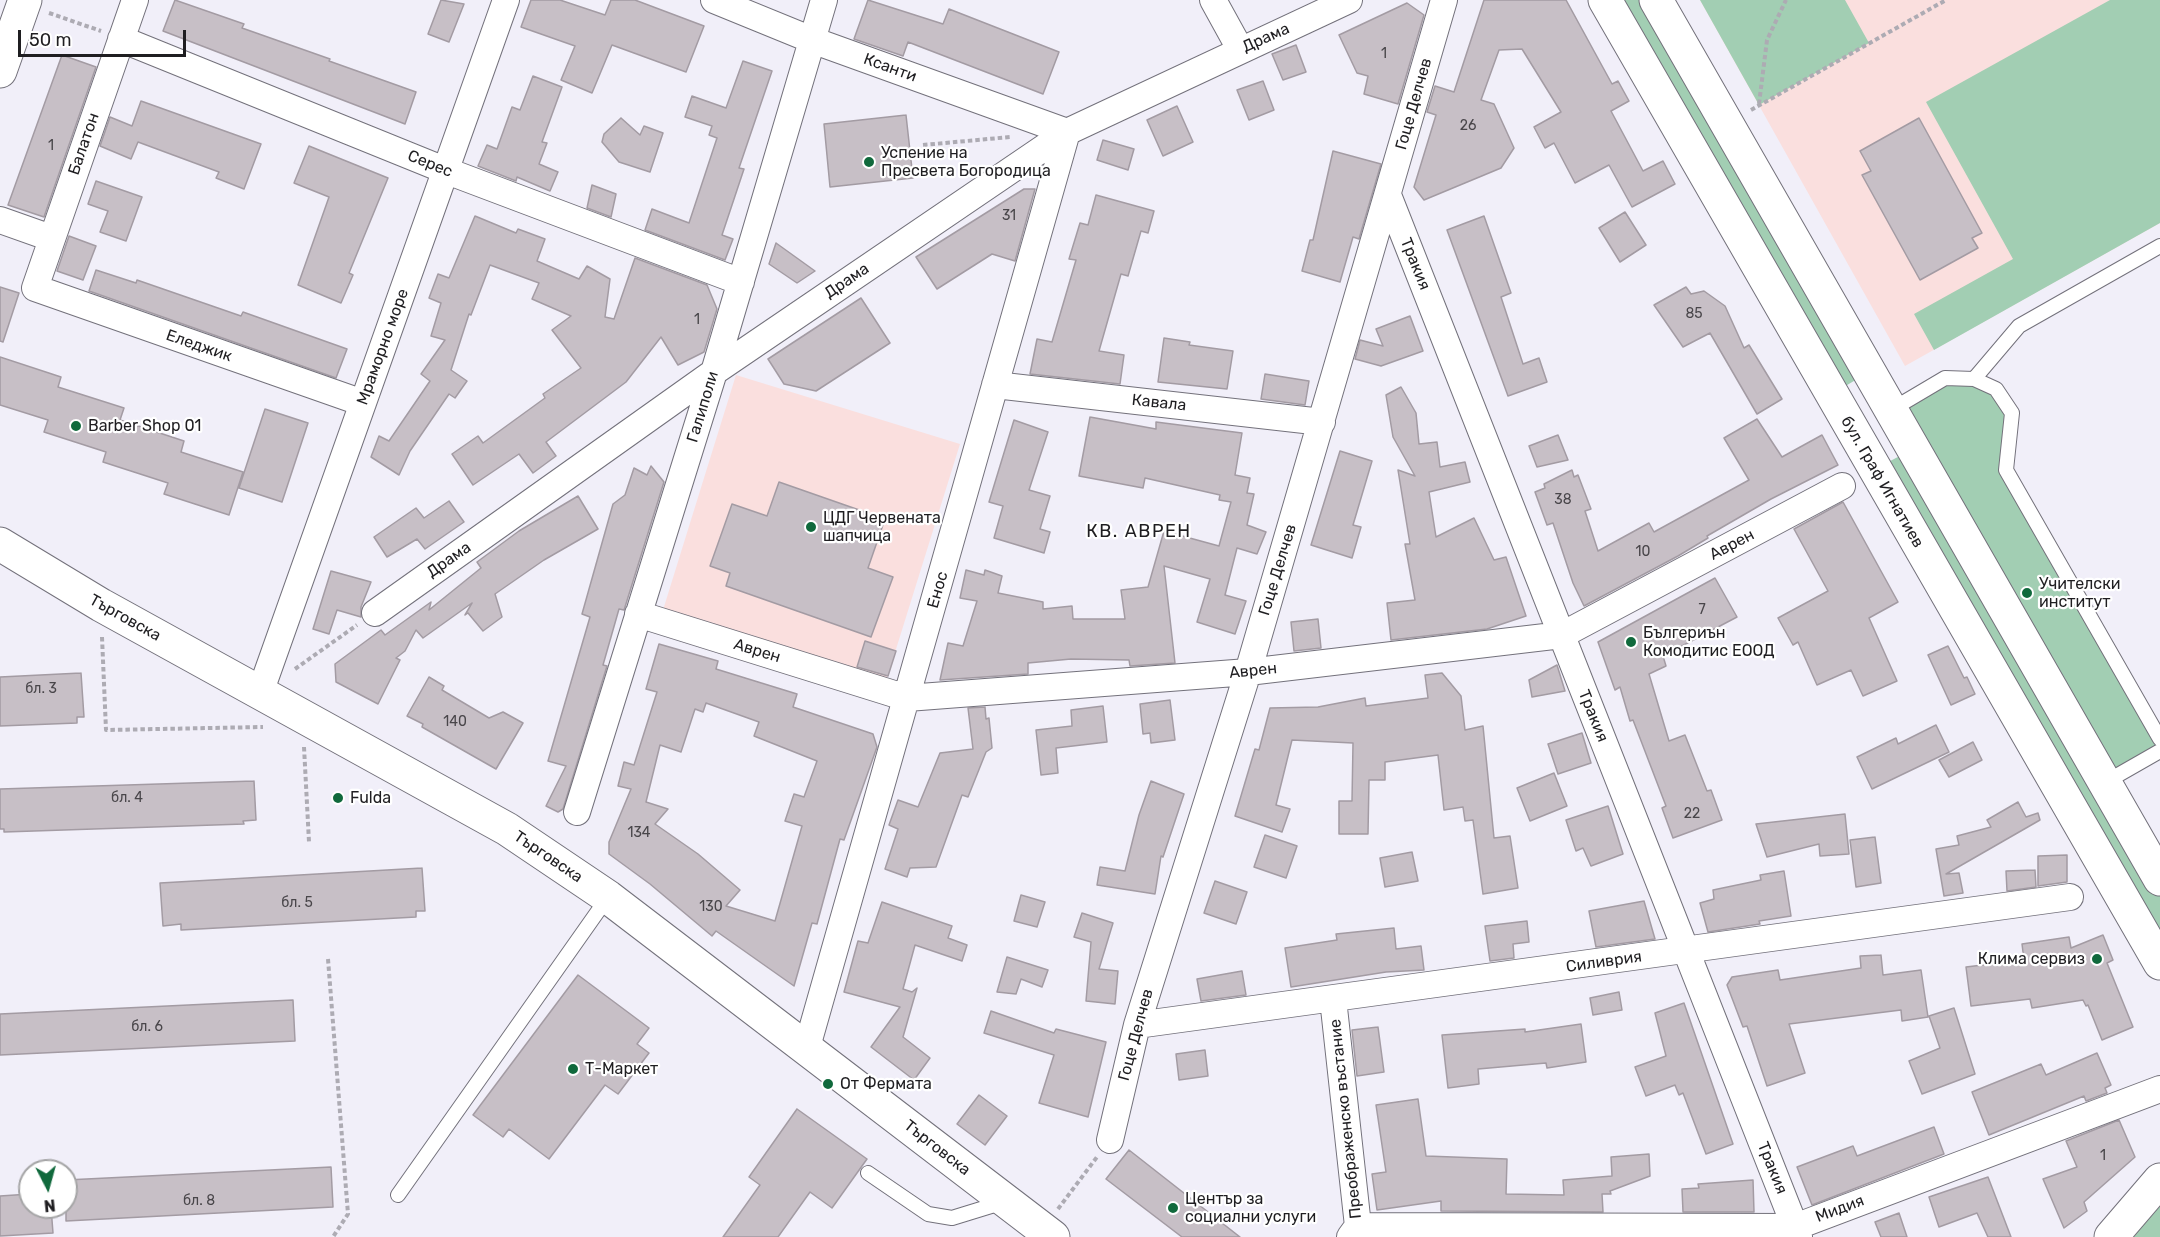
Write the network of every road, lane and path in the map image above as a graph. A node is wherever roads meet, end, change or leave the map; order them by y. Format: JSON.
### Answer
{"nodes":[{"id":1,"x":135,"y":0,"type":"edge"},
{"id":2,"x":506,"y":0,"type":"edge"},
{"id":3,"x":714,"y":0,"type":"edge"},
{"id":4,"x":824,"y":0,"type":"edge"},
{"id":5,"x":1213,"y":0,"type":"edge"},
{"id":6,"x":1349,"y":0,"type":"edge"},
{"id":7,"x":1444,"y":0,"type":"edge"},
{"id":8,"x":1605,"y":0,"type":"edge"},
{"id":9,"x":1656,"y":0,"type":"edge"},
{"id":10,"x":1786,"y":0,"type":"edge"},
{"id":11,"x":1946,"y":0,"type":"edge"},
{"id":12,"x":24,"y":2,"type":"edge"},
{"id":13,"x":121,"y":39,"type":"junction"},
{"id":14,"x":812,"y":40,"type":"junction"},
{"id":15,"x":1240,"y":49,"type":"junction"},
{"id":16,"x":0,"y":71,"type":"edge"},
{"id":17,"x":1759,"y":105,"type":"junction"},
{"id":18,"x":1728,"y":126,"type":"junction"},
{"id":19,"x":1067,"y":132,"type":"junction"},
{"id":20,"x":1021,"y":136,"type":"dead end"},
{"id":21,"x":923,"y":145,"type":"dead end"},
{"id":22,"x":447,"y":171,"type":"junction"},
{"id":23,"x":1388,"y":195,"type":"junction"},
{"id":24,"x":0,"y":220,"type":"edge"},
{"id":25,"x":51,"y":238,"type":"junction"},
{"id":26,"x":2160,"y":246,"type":"edge"},
{"id":27,"x":741,"y":282,"type":"junction"},
{"id":28,"x":35,"y":288,"type":"joint"},
{"id":29,"x":714,"y":372,"type":"junction"},
{"id":30,"x":1974,"y":379,"type":"junction"},
{"id":31,"x":995,"y":385,"type":"junction"},
{"id":32,"x":363,"y":403,"type":"junction"},
{"id":33,"x":1891,"y":410,"type":"junction"},
{"id":34,"x":1322,"y":422,"type":"junction"},
{"id":35,"x":1854,"y":432,"type":"junction"},
{"id":36,"x":1842,"y":486,"type":"dead end"},
{"id":37,"x":0,"y":544,"type":"edge"},
{"id":38,"x":101,"y":605,"type":"junction"},
{"id":39,"x":375,"y":613,"type":"joint"},
{"id":40,"x":638,"y":614,"type":"junction"},
{"id":41,"x":1562,"y":635,"type":"junction"},
{"id":42,"x":1248,"y":672,"type":"junction"},
{"id":43,"x":260,"y":693,"type":"junction"},
{"id":44,"x":907,"y":698,"type":"junction"},
{"id":45,"x":302,"y":717,"type":"junction"},
{"id":46,"x":2160,"y":739,"type":"edge"},
{"id":47,"x":2160,"y":751,"type":"edge"},
{"id":48,"x":2104,"y":783,"type":"junction"},
{"id":49,"x":577,"y":813,"type":"dead end"},
{"id":50,"x":309,"y":842,"type":"dead end"},
{"id":51,"x":2160,"y":879,"type":"edge"},
{"id":52,"x":608,"y":897,"type":"junction"},
{"id":53,"x":2070,"y":897,"type":"dead end"},
{"id":54,"x":1686,"y":950,"type":"junction"},
{"id":55,"x":328,"y":959,"type":"dead end"},
{"id":56,"x":2160,"y":963,"type":"edge"},
{"id":57,"x":1333,"y":999,"type":"junction"},
{"id":58,"x":1137,"y":1025,"type":"junction"},
{"id":59,"x":807,"y":1047,"type":"junction"},
{"id":60,"x":2160,"y":1089,"type":"edge"},
{"id":61,"x":1110,"y":1140,"type":"joint"},
{"id":62,"x":867,"y":1173,"type":"dead end"},
{"id":63,"x":2160,"y":1180,"type":"edge"},
{"id":64,"x":398,"y":1196,"type":"dead end"},
{"id":65,"x":1006,"y":1201,"type":"junction"},
{"id":66,"x":1354,"y":1232,"type":"edge"},
{"id":67,"x":1535,"y":1232,"type":"edge"},
{"id":68,"x":1797,"y":1232,"type":"edge"},
{"id":69,"x":1048,"y":1233,"type":"edge"},
{"id":70,"x":333,"y":1237,"type":"edge"},
{"id":71,"x":2111,"y":1237,"type":"edge"}],
"edges":[{"from":1,"to":13,"type":"street","name":"Балатон"},
{"from":2,"to":22,"type":"street","name":"Мраморно море"},
{"from":3,"to":14,"type":"street","name":"Ксанти"},
{"from":4,"to":14,"type":"street","name":"Галиполи"},
{"from":5,"to":15,"type":"street"},
{"from":6,"to":15,"type":"street","name":"Драма"},
{"from":7,"to":23,"type":"street","name":"Гоце Делчев"},
{"from":8,"to":35,"type":"main road","name":"бул. Граф Игнатиев"},
{"from":9,"to":18,"type":"main road"},
{"from":10,"to":17,"type":"path"},
{"from":11,"to":17,"type":"path"},
{"from":12,"to":13,"type":"path"},
{"from":12,"to":16,"type":"main road"},
{"from":13,"to":22,"type":"street","name":"Серес"},
{"from":13,"to":25,"type":"street","name":"Балатон"},
{"from":14,"to":19,"type":"street","name":"Ксанти"},
{"from":14,"to":27,"type":"street","name":"Галиполи"},
{"from":15,"to":19,"type":"street","name":"Драма"},
{"from":17,"to":18,"type":"path"},
{"from":18,"to":33,"type":"main road"},
{"from":19,"to":29,"type":"street","name":"Драма"},
{"from":19,"to":31,"type":"street","name":"Енос"},
{"from":20,"to":21,"type":"path"},
{"from":22,"to":27,"type":"street","name":"Серес"},
{"from":22,"to":32,"type":"street","name":"Мраморно море"},
{"from":23,"to":34,"type":"street","name":"Гоце Делчев"},
{"from":23,"to":41,"type":"street","name":"Тракия"},
{"from":24,"to":25,"type":"street"},
{"from":25,"to":28,"type":"street","name":"Балатон"},
{"from":26,"to":30,"type":"lane"},
{"from":27,"to":29,"type":"street","name":"Галиполи"},
{"from":28,"to":32,"type":"street","name":"Еледжик"},
{"from":29,"to":39,"type":"street","name":"Драма"},
{"from":29,"to":40,"type":"street","name":"Галиполи"},
{"from":30,"to":33,"type":"lane"},
{"from":30,"to":46,"type":"lane"},
{"from":31,"to":34,"type":"street","name":"Кавала"},
{"from":31,"to":44,"type":"street","name":"Енос"},
{"from":32,"to":43,"type":"street","name":"Мраморно море"},
{"from":33,"to":35,"type":"main road"},
{"from":33,"to":48,"type":"main road"},
{"from":34,"to":42,"type":"street","name":"Гоце Делчев"},
{"from":35,"to":56,"type":"main road","name":"бул. Граф Игнатиев"},
{"from":36,"to":41,"type":"street","name":"Аврен"},
{"from":37,"to":38,"type":"main road","name":"Търговска"},
{"from":38,"to":43,"type":"main road","name":"Търговска"},
{"from":38,"to":43,"type":"path"},
{"from":39,"to":43,"type":"path"},
{"from":40,"to":44,"type":"street","name":"Аврен"},
{"from":40,"to":49,"type":"street","name":"Галиполи"},
{"from":41,"to":42,"type":"street","name":"Аврен"},
{"from":41,"to":54,"type":"street","name":"Тракия"},
{"from":42,"to":44,"type":"street","name":"Аврен"},
{"from":42,"to":58,"type":"street","name":"Гоце Делчев"},
{"from":43,"to":45,"type":"main road","name":"Търговска"},
{"from":44,"to":59,"type":"street","name":"Енос"},
{"from":45,"to":50,"type":"path"},
{"from":45,"to":52,"type":"main road","name":"Търговска"},
{"from":47,"to":48,"type":"lane"},
{"from":48,"to":51,"type":"main road"},
{"from":52,"to":59,"type":"main road","name":"Търговска"},
{"from":52,"to":64,"type":"lane"},
{"from":53,"to":54,"type":"street","name":"Силиврия"},
{"from":54,"to":57,"type":"street","name":"Силиврия"},
{"from":54,"to":68,"type":"street","name":"Тракия"},
{"from":55,"to":70,"type":"path"},
{"from":57,"to":58,"type":"street","name":"Силиврия"},
{"from":57,"to":66,"type":"street","name":"Преображенско въстание"},
{"from":58,"to":61,"type":"street","name":"Гоце Делчев"},
{"from":59,"to":65,"type":"main road","name":"Търговска"},
{"from":60,"to":68,"type":"street","name":"Мидия"},
{"from":61,"to":69,"type":"path"},
{"from":62,"to":65,"type":"lane"},
{"from":63,"to":71,"type":"main road"},
{"from":65,"to":69,"type":"main road","name":"Търговска"},
{"from":66,"to":67,"type":"street","name":"Мидия"},
{"from":67,"to":68,"type":"street","name":"Мидия"}]}
